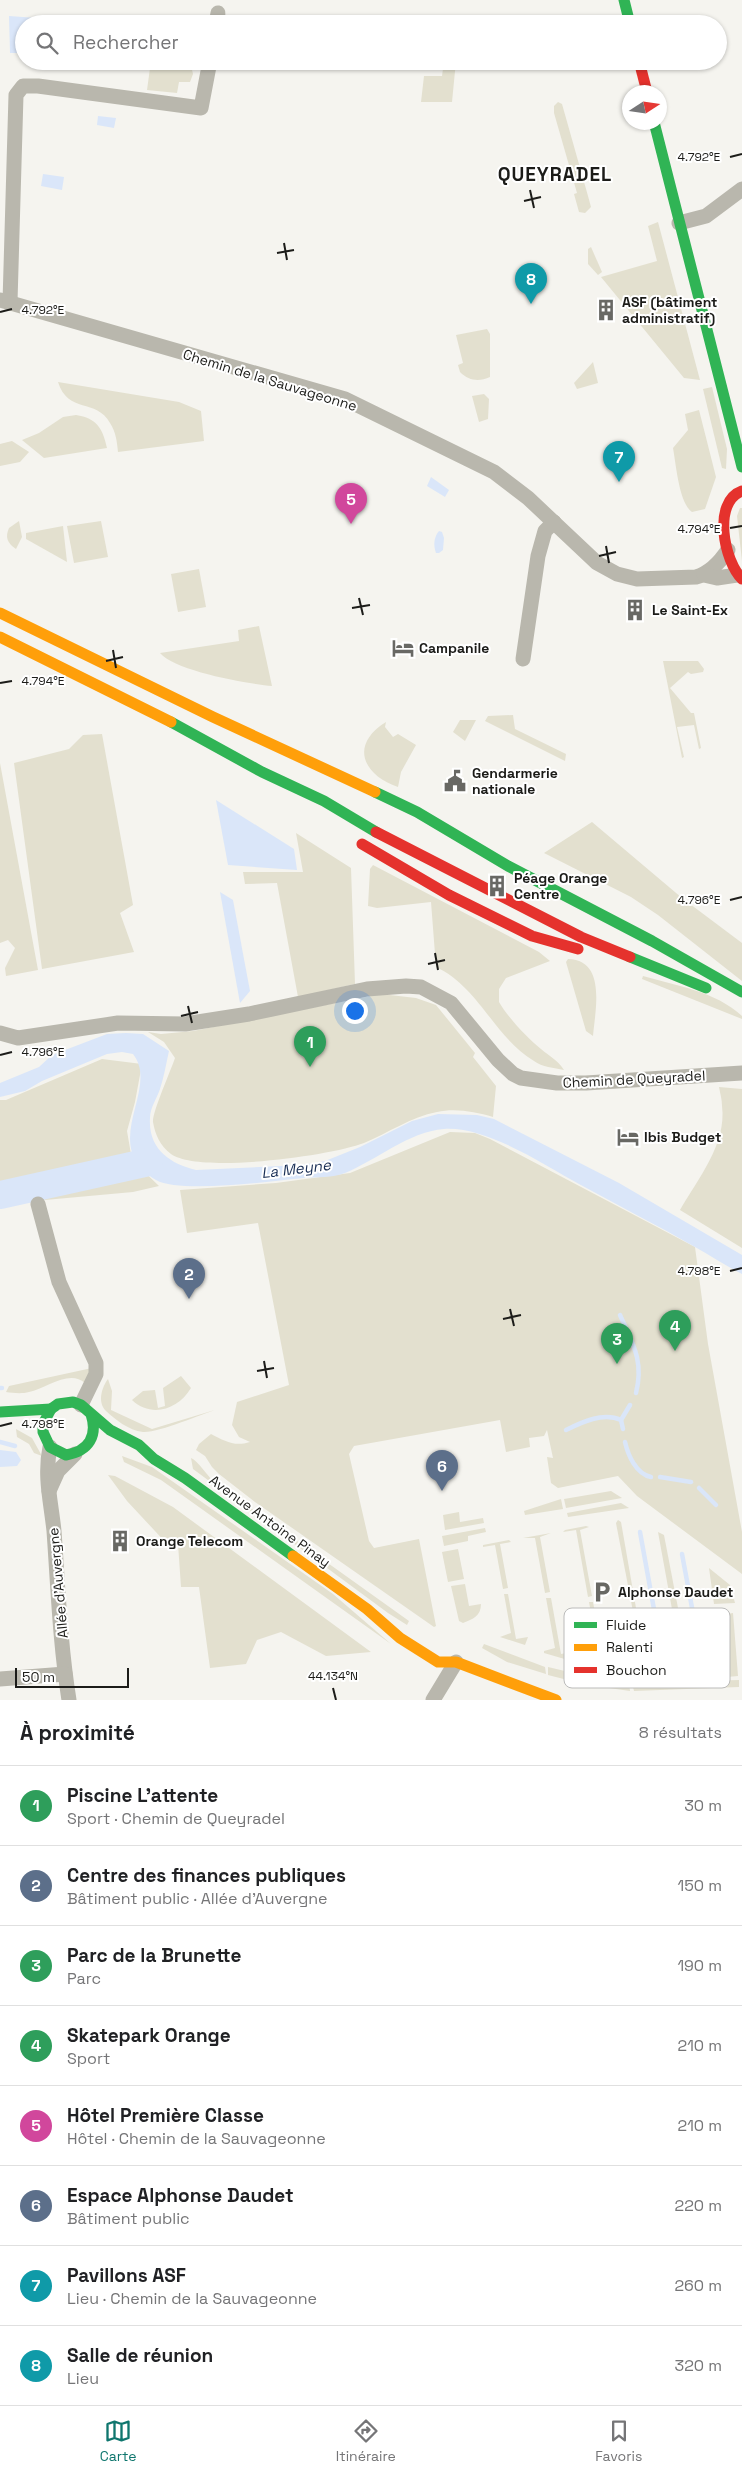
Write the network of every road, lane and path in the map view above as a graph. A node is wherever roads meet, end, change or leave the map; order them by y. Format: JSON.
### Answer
{"nodes":[{"id":1,"x":624,"y":0,"type":"edge"},
{"id":2,"x":628,"y":15,"type":"edge"},
{"id":3,"x":208,"y":70,"type":"edge"},
{"id":4,"x":641,"y":70,"type":"edge"},
{"id":5,"x":645,"y":85,"type":"edge"},
{"id":6,"x":656,"y":130,"type":"edge"},
{"id":7,"x":742,"y":189,"type":"edge"},
{"id":8,"x":679,"y":223,"type":"junction"},
{"id":9,"x":5,"y":301,"type":"edge"},
{"id":10,"x":738,"y":469,"type":"edge"},
{"id":11,"x":735,"y":490,"type":"edge"},
{"id":12,"x":554,"y":522,"type":"junction"},
{"id":13,"x":728,"y":550,"type":"junction"},
{"id":14,"x":704,"y":575,"type":"junction"},
{"id":15,"x":739,"y":577,"type":"edge"},
{"id":16,"x":0,"y":608,"type":"edge"},
{"id":17,"x":0,"y":613,"type":"edge"},
{"id":18,"x":35,"y":629,"type":"junction"},
{"id":19,"x":0,"y":633,"type":"edge"},
{"id":20,"x":0,"y":636,"type":"edge"},
{"id":21,"x":28,"y":649,"type":"junction"},
{"id":22,"x":523,"y":659,"type":"dead end"},
{"id":23,"x":262,"y":772,"type":"junction"},
{"id":24,"x":324,"y":801,"type":"junction"},
{"id":25,"x":308,"y":807,"type":"dead end"},
{"id":26,"x":368,"y":812,"type":"dead end"},
{"id":27,"x":417,"y":812,"type":"junction"},
{"id":28,"x":446,"y":816,"type":"dead end"},
{"id":29,"x":436,"y":837,"type":"dead end"},
{"id":30,"x":416,"y":839,"type":"dead end"},
{"id":31,"x":355,"y":840,"type":"dead end"},
{"id":32,"x":633,"y":919,"type":"dead end"},
{"id":33,"x":591,"y":929,"type":"dead end"},
{"id":34,"x":652,"y":940,"type":"junction"},
{"id":35,"x":584,"y":950,"type":"junction"},
{"id":36,"x":622,"y":954,"type":"junction"},
{"id":37,"x":688,"y":980,"type":"junction"},
{"id":38,"x":715,"y":992,"type":"dead end"},
{"id":39,"x":742,"y":992,"type":"edge"},
{"id":40,"x":0,"y":1033,"type":"edge"},
{"id":41,"x":742,"y":1072,"type":"edge"},
{"id":42,"x":38,"y":1204,"type":"dead end"},
{"id":43,"x":51,"y":1408,"type":"junction"},
{"id":44,"x":86,"y":1409,"type":"junction"},
{"id":45,"x":0,"y":1412,"type":"edge"},
{"id":46,"x":0,"y":1420,"type":"edge"},
{"id":47,"x":13,"y":1424,"type":"dead end"},
{"id":48,"x":32,"y":1432,"type":"dead end"},
{"id":49,"x":48,"y":1444,"type":"junction"},
{"id":50,"x":101,"y":1449,"type":"dead end"},
{"id":51,"x":120,"y":1449,"type":"dead end"},
{"id":52,"x":80,"y":1452,"type":"junction"},
{"id":53,"x":154,"y":1459,"type":"junction"},
{"id":54,"x":49,"y":1492,"type":"junction"},
{"id":55,"x":367,"y":1609,"type":"junction"},
{"id":56,"x":423,"y":1638,"type":"dead end"},
{"id":57,"x":452,"y":1657,"type":"junction"},
{"id":58,"x":65,"y":1674,"type":"junction"},
{"id":59,"x":0,"y":1679,"type":"edge"},
{"id":60,"x":69,"y":1700,"type":"edge"},
{"id":61,"x":433,"y":1700,"type":"edge"},
{"id":62,"x":556,"y":1700,"type":"edge"}],
"edges":[{"from":1,"to":2,"type":"main road"},
{"from":3,"to":9,"type":"street"},
{"from":4,"to":5,"type":"main road"},
{"from":6,"to":8,"type":"main road"},
{"from":7,"to":8,"type":"street"},
{"from":8,"to":10,"type":"main road"},
{"from":9,"to":12,"type":"street","name":"Chemin de la Sauvageonne"},
{"from":11,"to":13,"type":"main road"},
{"from":12,"to":14,"type":"street","name":"Chemin de la Sauvageonne"},
{"from":12,"to":22,"type":"street"},
{"from":13,"to":14,"type":"street"},
{"from":13,"to":15,"type":"main road"},
{"from":14,"to":15,"type":"street","name":"Chemin de la Sauvageonne"},
{"from":16,"to":18,"type":"main road"},
{"from":17,"to":18,"type":"main road"},
{"from":18,"to":27,"type":"main road"},
{"from":19,"to":21,"type":"main road"},
{"from":20,"to":21,"type":"main road"},
{"from":21,"to":23,"type":"main road"},
{"from":23,"to":24,"type":"main road"},
{"from":23,"to":25,"type":"main road"},
{"from":24,"to":26,"type":"main road"},
{"from":24,"to":30,"type":"main road"},
{"from":24,"to":35,"type":"main road"},
{"from":24,"to":36,"type":"main road"},
{"from":27,"to":28,"type":"main road"},
{"from":27,"to":34,"type":"main road"},
{"from":29,"to":37,"type":"main road"},
{"from":31,"to":35,"type":"main road"},
{"from":32,"to":34,"type":"main road"},
{"from":33,"to":37,"type":"main road"},
{"from":34,"to":39,"type":"main road"},
{"from":35,"to":36,"type":"main road"},
{"from":36,"to":37,"type":"main road"},
{"from":37,"to":38,"type":"main road"},
{"from":40,"to":41,"type":"street","name":"Chemin de Queyradel"},
{"from":42,"to":44,"type":"street"},
{"from":43,"to":44,"type":"main road"},
{"from":43,"to":45,"type":"main road"},
{"from":43,"to":49,"type":"main road"},
{"from":44,"to":52,"type":"main road"},
{"from":44,"to":53,"type":"main road","name":"Avenue Antoine Pinay"},
{"from":46,"to":47,"type":"main road"},
{"from":48,"to":49,"type":"main road"},
{"from":49,"to":52,"type":"main road"},
{"from":49,"to":54,"type":"street","name":"Allée d'Auvergne"},
{"from":50,"to":52,"type":"main road"},
{"from":51,"to":53,"type":"main road","name":"Avenue Antoine Pinay"},
{"from":52,"to":54,"type":"street"},
{"from":53,"to":55,"type":"main road","name":"Avenue Antoine Pinay"},
{"from":54,"to":58,"type":"street","name":"Allée d'Auvergne"},
{"from":55,"to":56,"type":"main road","name":"Avenue Antoine Pinay"},
{"from":55,"to":57,"type":"main road","name":"Avenue Antoine Pinay"},
{"from":57,"to":61,"type":"street"},
{"from":57,"to":62,"type":"main road","name":"Avenue Antoine Pinay"},
{"from":58,"to":59,"type":"street"},
{"from":58,"to":60,"type":"street","name":"Allée d'Auvergne"}]}
